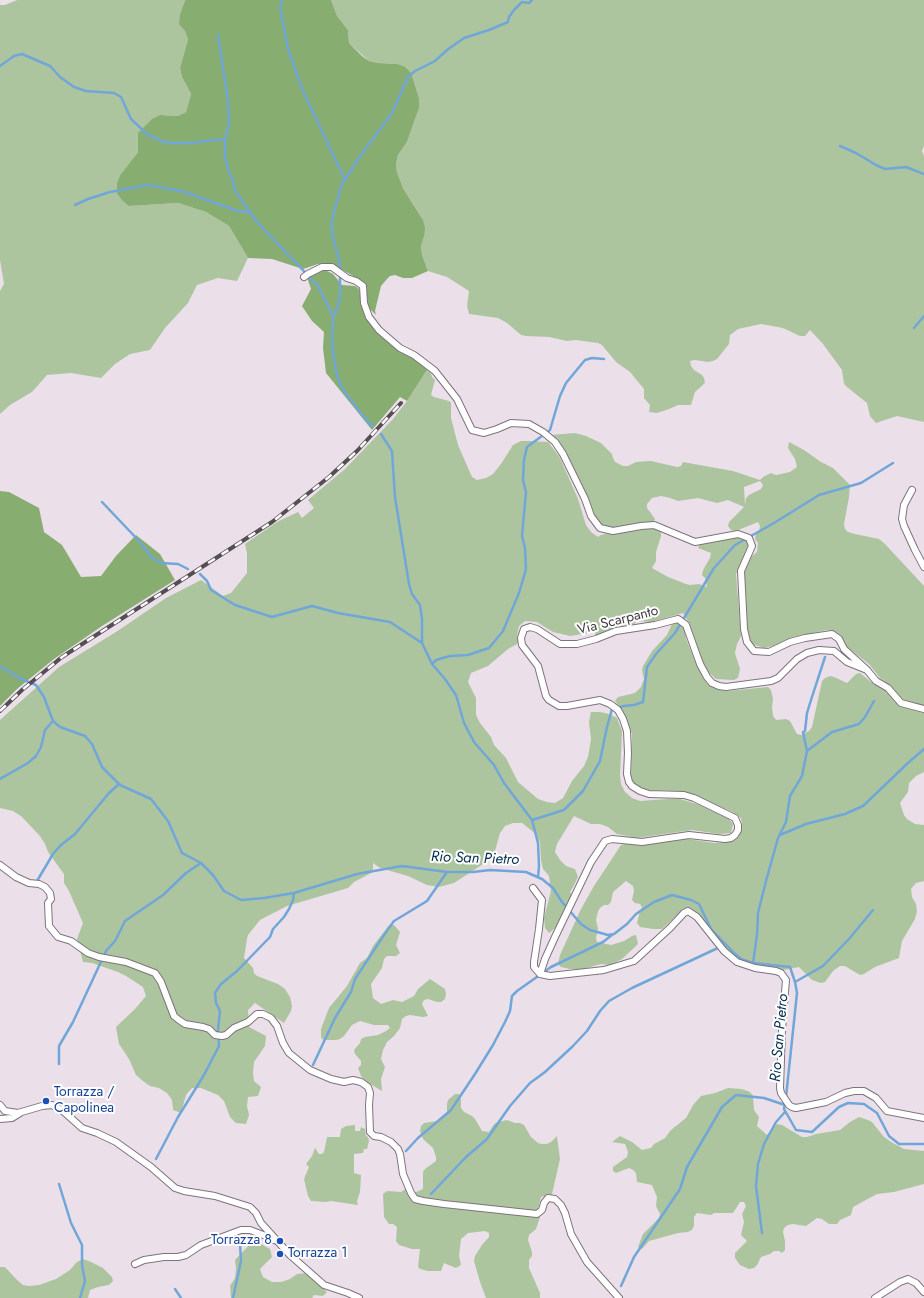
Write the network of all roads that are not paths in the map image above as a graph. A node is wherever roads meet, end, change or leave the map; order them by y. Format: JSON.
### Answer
{"nodes":[{"id":1,"x":304,"y":277,"type":"dead end"},
{"id":2,"x":912,"y":490,"type":"dead end"},
{"id":3,"x":924,"y":567,"type":"edge"},
{"id":4,"x":867,"y":670,"type":"junction"},
{"id":5,"x":924,"y":709,"type":"edge"},
{"id":6,"x":0,"y":864,"type":"edge"},
{"id":7,"x":533,"y":888,"type":"dead end"},
{"id":8,"x":540,"y":974,"type":"junction"},
{"id":9,"x":0,"y":1105,"type":"edge"},
{"id":10,"x":23,"y":1112,"type":"junction"},
{"id":11,"x":924,"y":1118,"type":"edge"},
{"id":12,"x":0,"y":1119,"type":"edge"},
{"id":13,"x":283,"y":1247,"type":"junction"},
{"id":14,"x":135,"y":1264,"type":"dead end"},
{"id":15,"x":924,"y":1292,"type":"edge"},
{"id":16,"x":359,"y":1298,"type":"edge"},
{"id":17,"x":619,"y":1298,"type":"edge"},
{"id":18,"x":875,"y":1298,"type":"edge"}],
"edges":[{"from":1,"to":4,"type":"street","name":"Via Scarpanto"},
{"from":2,"to":3,"type":"street"},
{"from":4,"to":5,"type":"street","name":"Via Scarpanto"},
{"from":4,"to":8,"type":"street","name":"Via Scarpanto"},
{"from":6,"to":17,"type":"street"},
{"from":7,"to":8,"type":"street"},
{"from":8,"to":11,"type":"street"},
{"from":9,"to":10,"type":"street"},
{"from":10,"to":12,"type":"street"},
{"from":10,"to":13,"type":"street"},
{"from":13,"to":14,"type":"street"},
{"from":13,"to":16,"type":"street"},
{"from":15,"to":18,"type":"street"}]}
